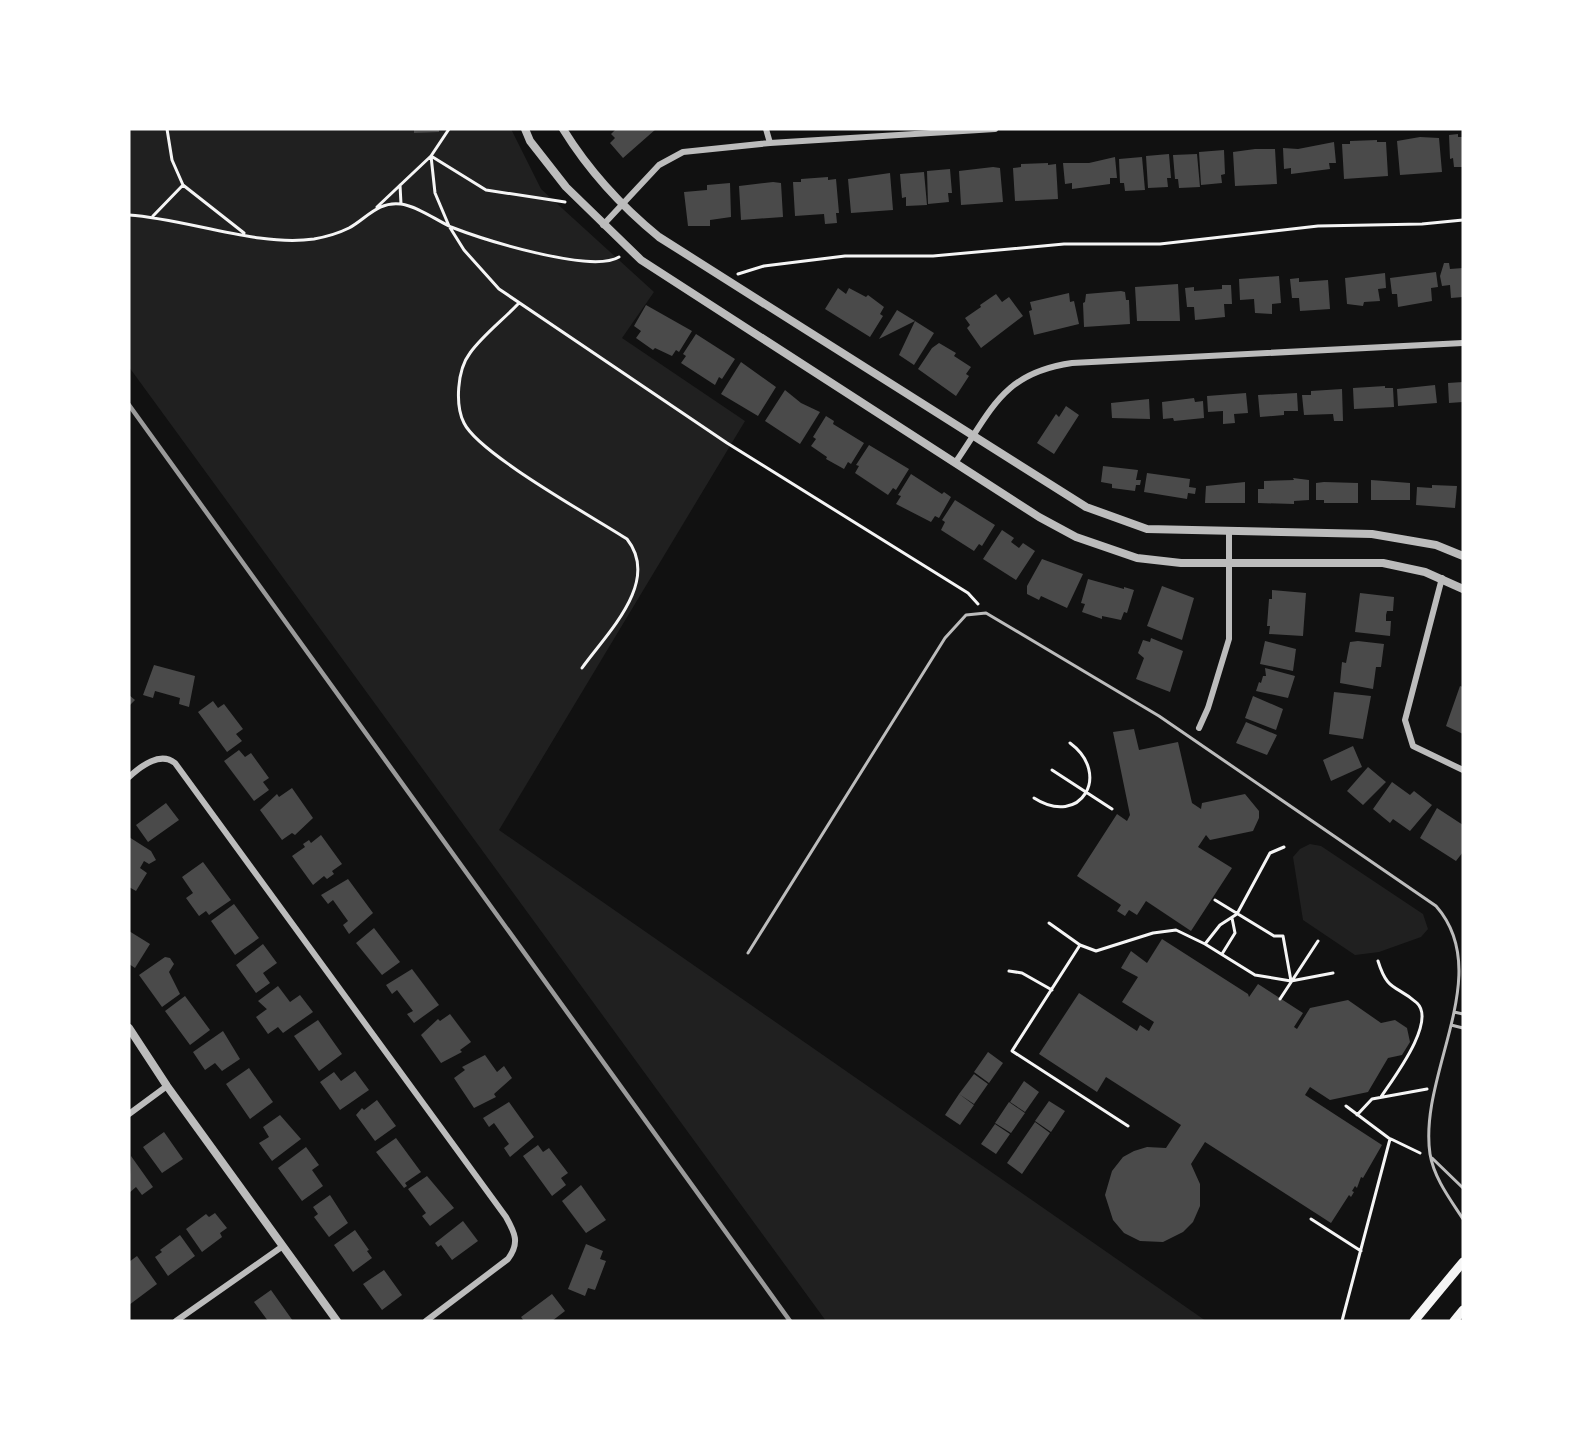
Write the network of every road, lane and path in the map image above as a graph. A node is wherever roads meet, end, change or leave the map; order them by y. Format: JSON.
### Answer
{"nodes":[{"id":1,"x":167,"y":129,"type":"edge"},
{"id":2,"x":449,"y":129,"type":"edge"},
{"id":3,"x":525,"y":129,"type":"edge"},
{"id":4,"x":563,"y":129,"type":"edge"},
{"id":5,"x":766,"y":129,"type":"edge"},
{"id":6,"x":995,"y":129,"type":"edge"},
{"id":7,"x":770,"y":143,"type":"junction"},
{"id":8,"x":431,"y":156,"type":"junction"},
{"id":9,"x":183,"y":185,"type":"junction"},
{"id":10,"x":400,"y":185,"type":"junction"},
{"id":11,"x":566,"y":203,"type":"dead end"},
{"id":12,"x":401,"y":204,"type":"junction"},
{"id":13,"x":621,"y":204,"type":"junction"},
{"id":14,"x":375,"y":208,"type":"junction"},
{"id":15,"x":129,"y":215,"type":"edge"},
{"id":16,"x":153,"y":217,"type":"junction"},
{"id":17,"x":1463,"y":220,"type":"edge"},
{"id":18,"x":603,"y":225,"type":"junction"},
{"id":19,"x":449,"y":226,"type":"junction"},
{"id":20,"x":246,"y":234,"type":"junction"},
{"id":21,"x":619,"y":257,"type":"dead end"},
{"id":22,"x":728,"y":283,"type":"junction"},
{"id":23,"x":518,"y":304,"type":"junction"},
{"id":24,"x":1463,"y":343,"type":"edge"},
{"id":25,"x":973,"y":438,"type":"junction"},
{"id":26,"x":956,"y":463,"type":"junction"},
{"id":27,"x":1229,"y":533,"type":"junction"},
{"id":28,"x":1463,"y":556,"type":"edge"},
{"id":29,"x":1230,"y":561,"type":"junction"},
{"id":30,"x":1442,"y":578,"type":"junction"},
{"id":31,"x":1463,"y":589,"type":"edge"},
{"id":32,"x":986,"y":613,"type":"junction"},
{"id":33,"x":582,"y":668,"type":"dead end"},
{"id":34,"x":1198,"y":728,"type":"dead end"},
{"id":35,"x":1070,"y":743,"type":"dead end"},
{"id":36,"x":1052,"y":770,"type":"dead end"},
{"id":37,"x":1463,"y":770,"type":"edge"},
{"id":38,"x":129,"y":777,"type":"edge"},
{"id":39,"x":1087,"y":793,"type":"junction"},
{"id":40,"x":1034,"y":798,"type":"dead end"},
{"id":41,"x":1112,"y":809,"type":"dead end"},
{"id":42,"x":1284,"y":847,"type":"dead end"},
{"id":43,"x":1215,"y":900,"type":"dead end"},
{"id":44,"x":1237,"y":914,"type":"junction"},
{"id":45,"x":1232,"y":917,"type":"junction"},
{"id":46,"x":1049,"y":923,"type":"dead end"},
{"id":47,"x":1318,"y":941,"type":"dead end"},
{"id":48,"x":1204,"y":944,"type":"junction"},
{"id":49,"x":1080,"y":945,"type":"junction"},
{"id":50,"x":748,"y":954,"type":"dead end"},
{"id":51,"x":1222,"y":954,"type":"junction"},
{"id":52,"x":1378,"y":961,"type":"dead end"},
{"id":53,"x":1009,"y":971,"type":"dead end"},
{"id":54,"x":1333,"y":974,"type":"dead end"},
{"id":55,"x":1291,"y":981,"type":"junction"},
{"id":56,"x":1052,"y":990,"type":"junction"},
{"id":57,"x":1280,"y":999,"type":"dead end"},
{"id":58,"x":1454,"y":1012,"type":"junction"},
{"id":59,"x":1463,"y":1014,"type":"edge"},
{"id":60,"x":1450,"y":1025,"type":"junction"},
{"id":61,"x":129,"y":1028,"type":"edge"},
{"id":62,"x":1463,"y":1028,"type":"edge"},
{"id":63,"x":167,"y":1086,"type":"junction"},
{"id":64,"x":1435,"y":1087,"type":"junction"},
{"id":65,"x":1380,"y":1097,"type":"junction"},
{"id":66,"x":1346,"y":1106,"type":"dead end"},
{"id":67,"x":129,"y":1114,"type":"edge"},
{"id":68,"x":1357,"y":1115,"type":"junction"},
{"id":69,"x":1128,"y":1126,"type":"dead end"},
{"id":70,"x":1390,"y":1139,"type":"junction"},
{"id":71,"x":1430,"y":1156,"type":"junction"},
{"id":72,"x":1463,"y":1188,"type":"edge"},
{"id":73,"x":1311,"y":1219,"type":"dead end"},
{"id":74,"x":1463,"y":1219,"type":"edge"},
{"id":75,"x":283,"y":1246,"type":"junction"},
{"id":76,"x":1361,"y":1251,"type":"junction"},
{"id":77,"x":1463,"y":1262,"type":"edge"},
{"id":78,"x":176,"y":1321,"type":"edge"},
{"id":79,"x":337,"y":1321,"type":"edge"},
{"id":80,"x":426,"y":1321,"type":"edge"},
{"id":81,"x":1342,"y":1321,"type":"edge"},
{"id":82,"x":1414,"y":1321,"type":"edge"}],
"edges":[{"from":1,"to":9,"type":"path"},
{"from":2,"to":8,"type":"path"},
{"from":3,"to":18,"type":"street"},
{"from":4,"to":13,"type":"street"},
{"from":5,"to":7,"type":"street"},
{"from":6,"to":7,"type":"street"},
{"from":7,"to":13,"type":"street"},
{"from":8,"to":10,"type":"path"},
{"from":8,"to":11,"type":"path"},
{"from":8,"to":19,"type":"path"},
{"from":9,"to":16,"type":"path"},
{"from":9,"to":20,"type":"path"},
{"from":10,"to":12,"type":"path"},
{"from":10,"to":14,"type":"path"},
{"from":12,"to":14,"type":"path"},
{"from":12,"to":19,"type":"path"},
{"from":13,"to":18,"type":"street"},
{"from":13,"to":22,"type":"street"},
{"from":14,"to":20,"type":"path"},
{"from":15,"to":16,"type":"path"},
{"from":16,"to":20,"type":"path"},
{"from":17,"to":22,"type":"path"},
{"from":18,"to":26,"type":"street"},
{"from":19,"to":21,"type":"path"},
{"from":19,"to":23,"type":"path"},
{"from":22,"to":25,"type":"street"},
{"from":23,"to":32,"type":"path"},
{"from":23,"to":33,"type":"path"},
{"from":24,"to":25,"type":"street"},
{"from":25,"to":26,"type":"street"},
{"from":25,"to":27,"type":"street"},
{"from":26,"to":29,"type":"street"},
{"from":27,"to":28,"type":"street"},
{"from":27,"to":29,"type":"street"},
{"from":29,"to":30,"type":"street"},
{"from":29,"to":34,"type":"street"},
{"from":30,"to":31,"type":"street"},
{"from":30,"to":37,"type":"street"},
{"from":32,"to":50,"type":"lane"},
{"from":32,"to":58,"type":"lane"},
{"from":35,"to":39,"type":"path"},
{"from":36,"to":39,"type":"path"},
{"from":38,"to":80,"type":"street"},
{"from":39,"to":40,"type":"path"},
{"from":39,"to":41,"type":"path"},
{"from":42,"to":44,"type":"path"},
{"from":43,"to":44,"type":"path"},
{"from":44,"to":45,"type":"path"},
{"from":44,"to":55,"type":"path"},
{"from":45,"to":48,"type":"path"},
{"from":45,"to":51,"type":"path"},
{"from":46,"to":49,"type":"path"},
{"from":47,"to":55,"type":"path"},
{"from":48,"to":49,"type":"path"},
{"from":48,"to":51,"type":"path"},
{"from":49,"to":56,"type":"path"},
{"from":51,"to":55,"type":"path"},
{"from":52,"to":65,"type":"path"},
{"from":53,"to":56,"type":"path"},
{"from":54,"to":55,"type":"path"},
{"from":55,"to":57,"type":"path"},
{"from":56,"to":69,"type":"path"},
{"from":58,"to":59,"type":"lane"},
{"from":58,"to":60,"type":"lane"},
{"from":60,"to":62,"type":"lane"},
{"from":60,"to":64,"type":"lane"},
{"from":61,"to":63,"type":"street"},
{"from":63,"to":67,"type":"street"},
{"from":63,"to":75,"type":"street"},
{"from":64,"to":65,"type":"path"},
{"from":64,"to":71,"type":"lane"},
{"from":65,"to":68,"type":"path"},
{"from":66,"to":68,"type":"path"},
{"from":68,"to":70,"type":"path"},
{"from":70,"to":71,"type":"path"},
{"from":70,"to":76,"type":"path"},
{"from":71,"to":72,"type":"lane"},
{"from":71,"to":74,"type":"lane"},
{"from":73,"to":76,"type":"path"},
{"from":75,"to":78,"type":"street"},
{"from":75,"to":79,"type":"street"},
{"from":76,"to":81,"type":"path"},
{"from":77,"to":82,"type":"main road"}]}
